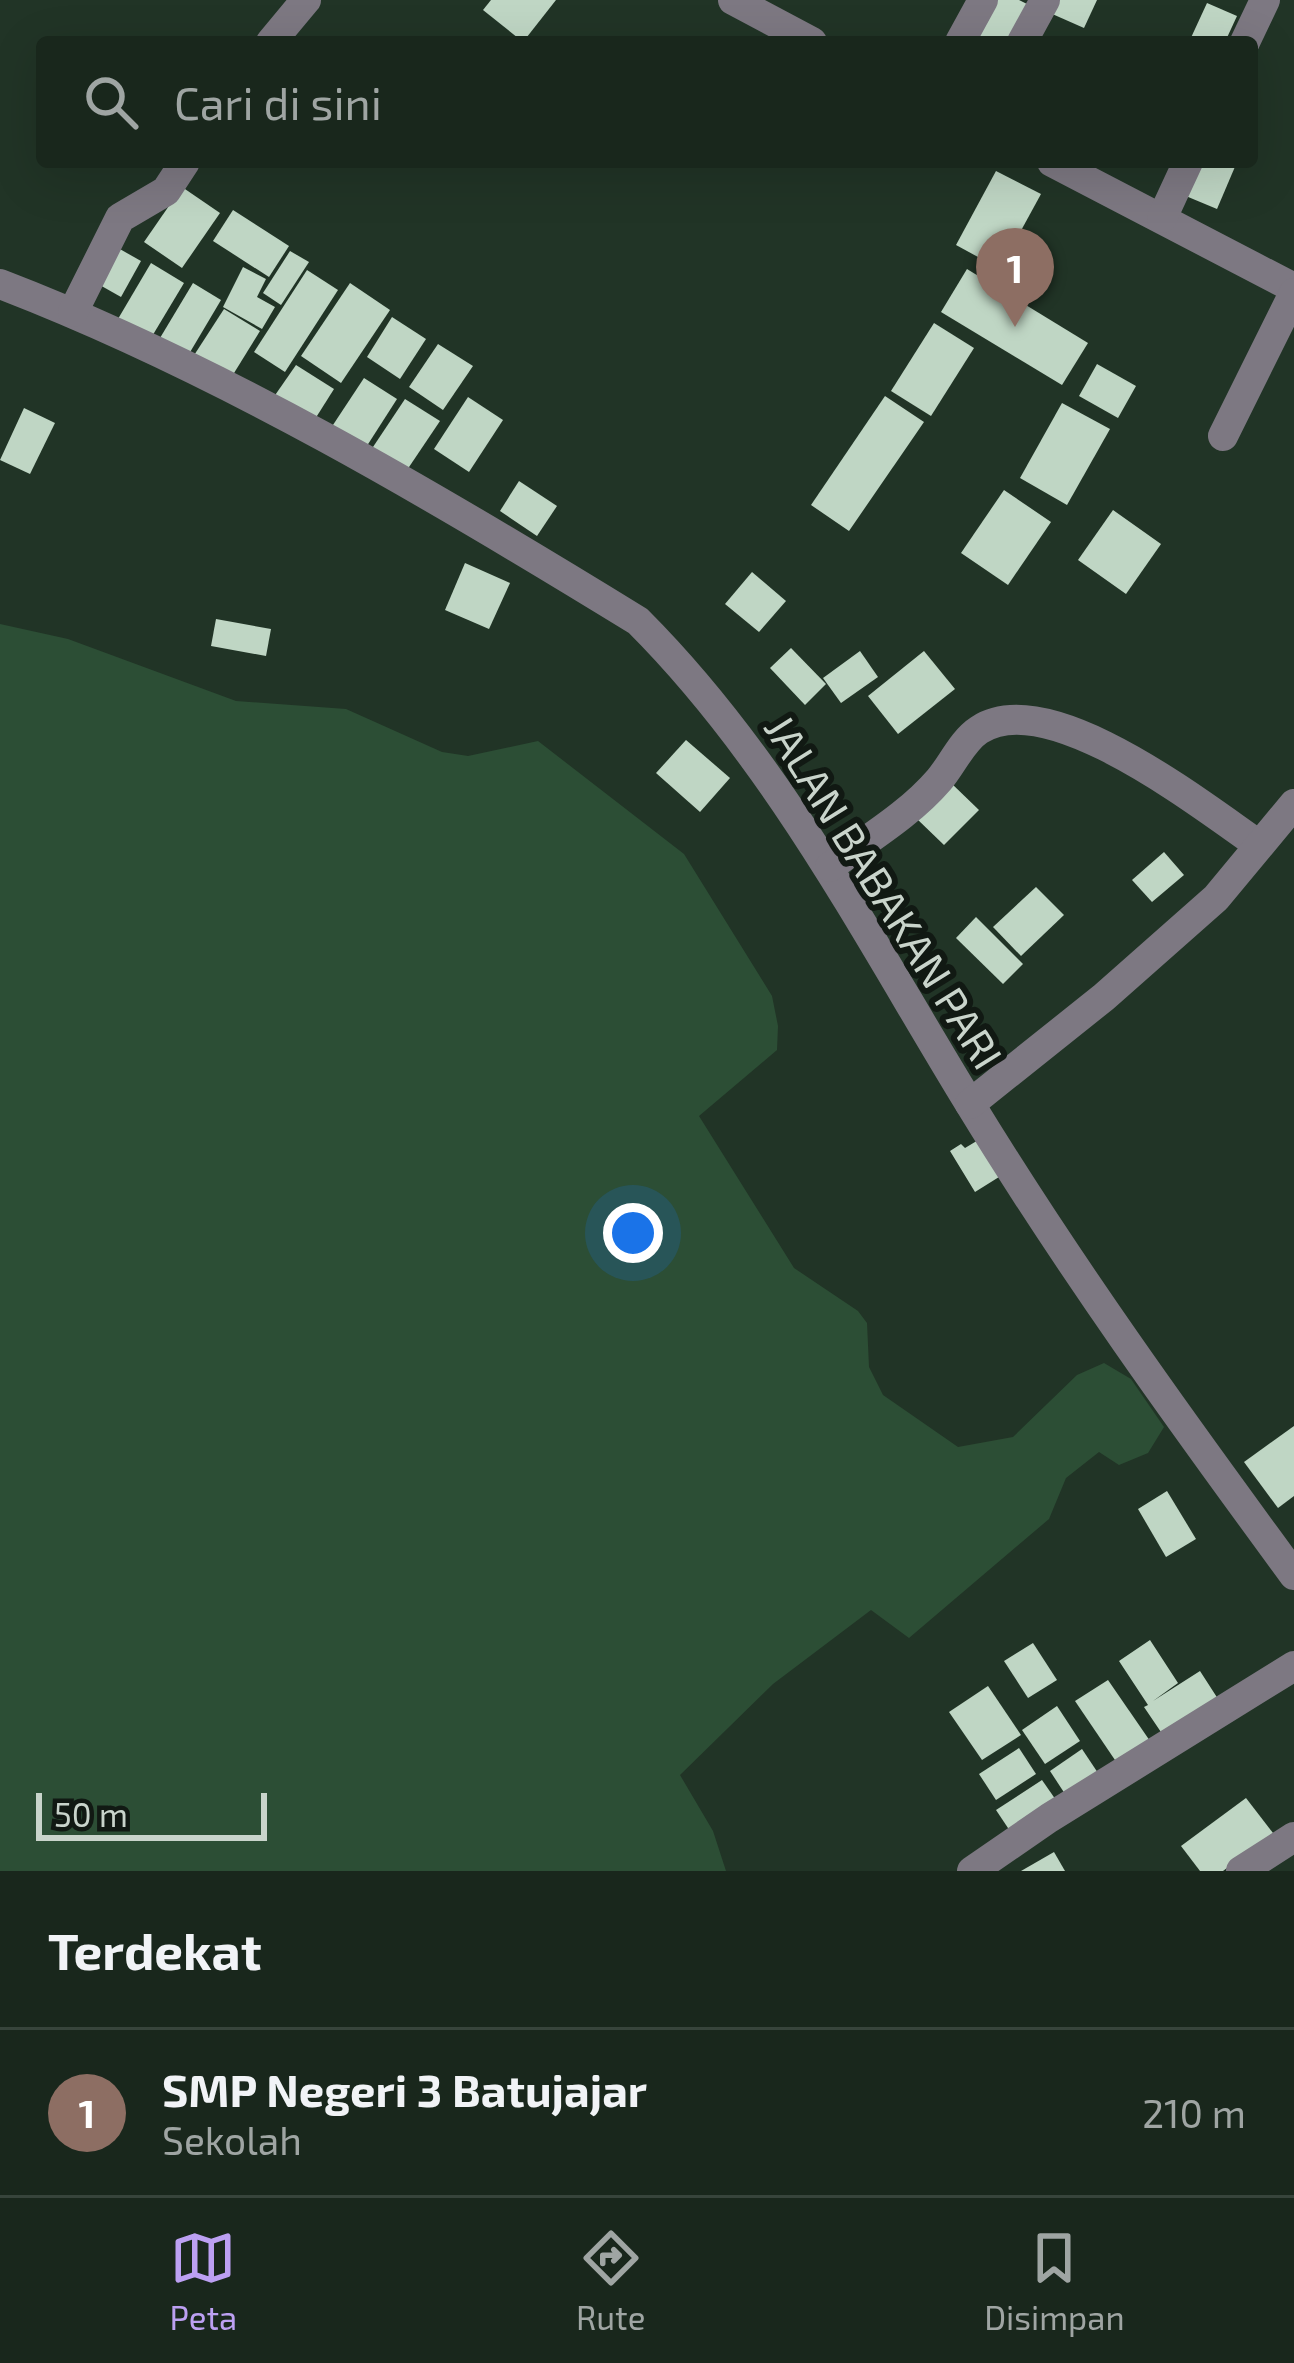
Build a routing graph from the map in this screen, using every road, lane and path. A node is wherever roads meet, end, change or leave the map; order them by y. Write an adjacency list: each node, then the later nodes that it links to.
1 (306, 0): 6 (street)
2 (733, 0): 7 (street)
3 (983, 0): 8 (street)
4 (1045, 0): 9 (street)
5 (1264, 0): 10 (street)
6 (276, 36)
7 (801, 36)
8 (962, 36)
9 (1025, 36)
10 (1248, 36)
11 (181, 168): 17 (street)
12 (1064, 168): 14 (street)
13 (1185, 168): 14 (street)
14 (1162, 218): 16 (street)
15 (0, 284): 17 (street, JALAN BABAKAN PARI)
16 (1294, 290): 18 (street)
17 (74, 312): 21 (street, JALAN BABAKAN PARI)
18 (1223, 436)
19 (1294, 804): 20 (street)
20 (1259, 845): 21 (street); 22 (street)
21 (830, 867): 22 (street, JALAN BABAKAN PARI)
22 (970, 1104): 23 (street, JALAN BABAKAN PARI)
23 (1294, 1575)
24 (1294, 1666): 26 (street)
25 (1294, 1837): 27 (street)
26 (972, 1871)
27 (1240, 1871)

